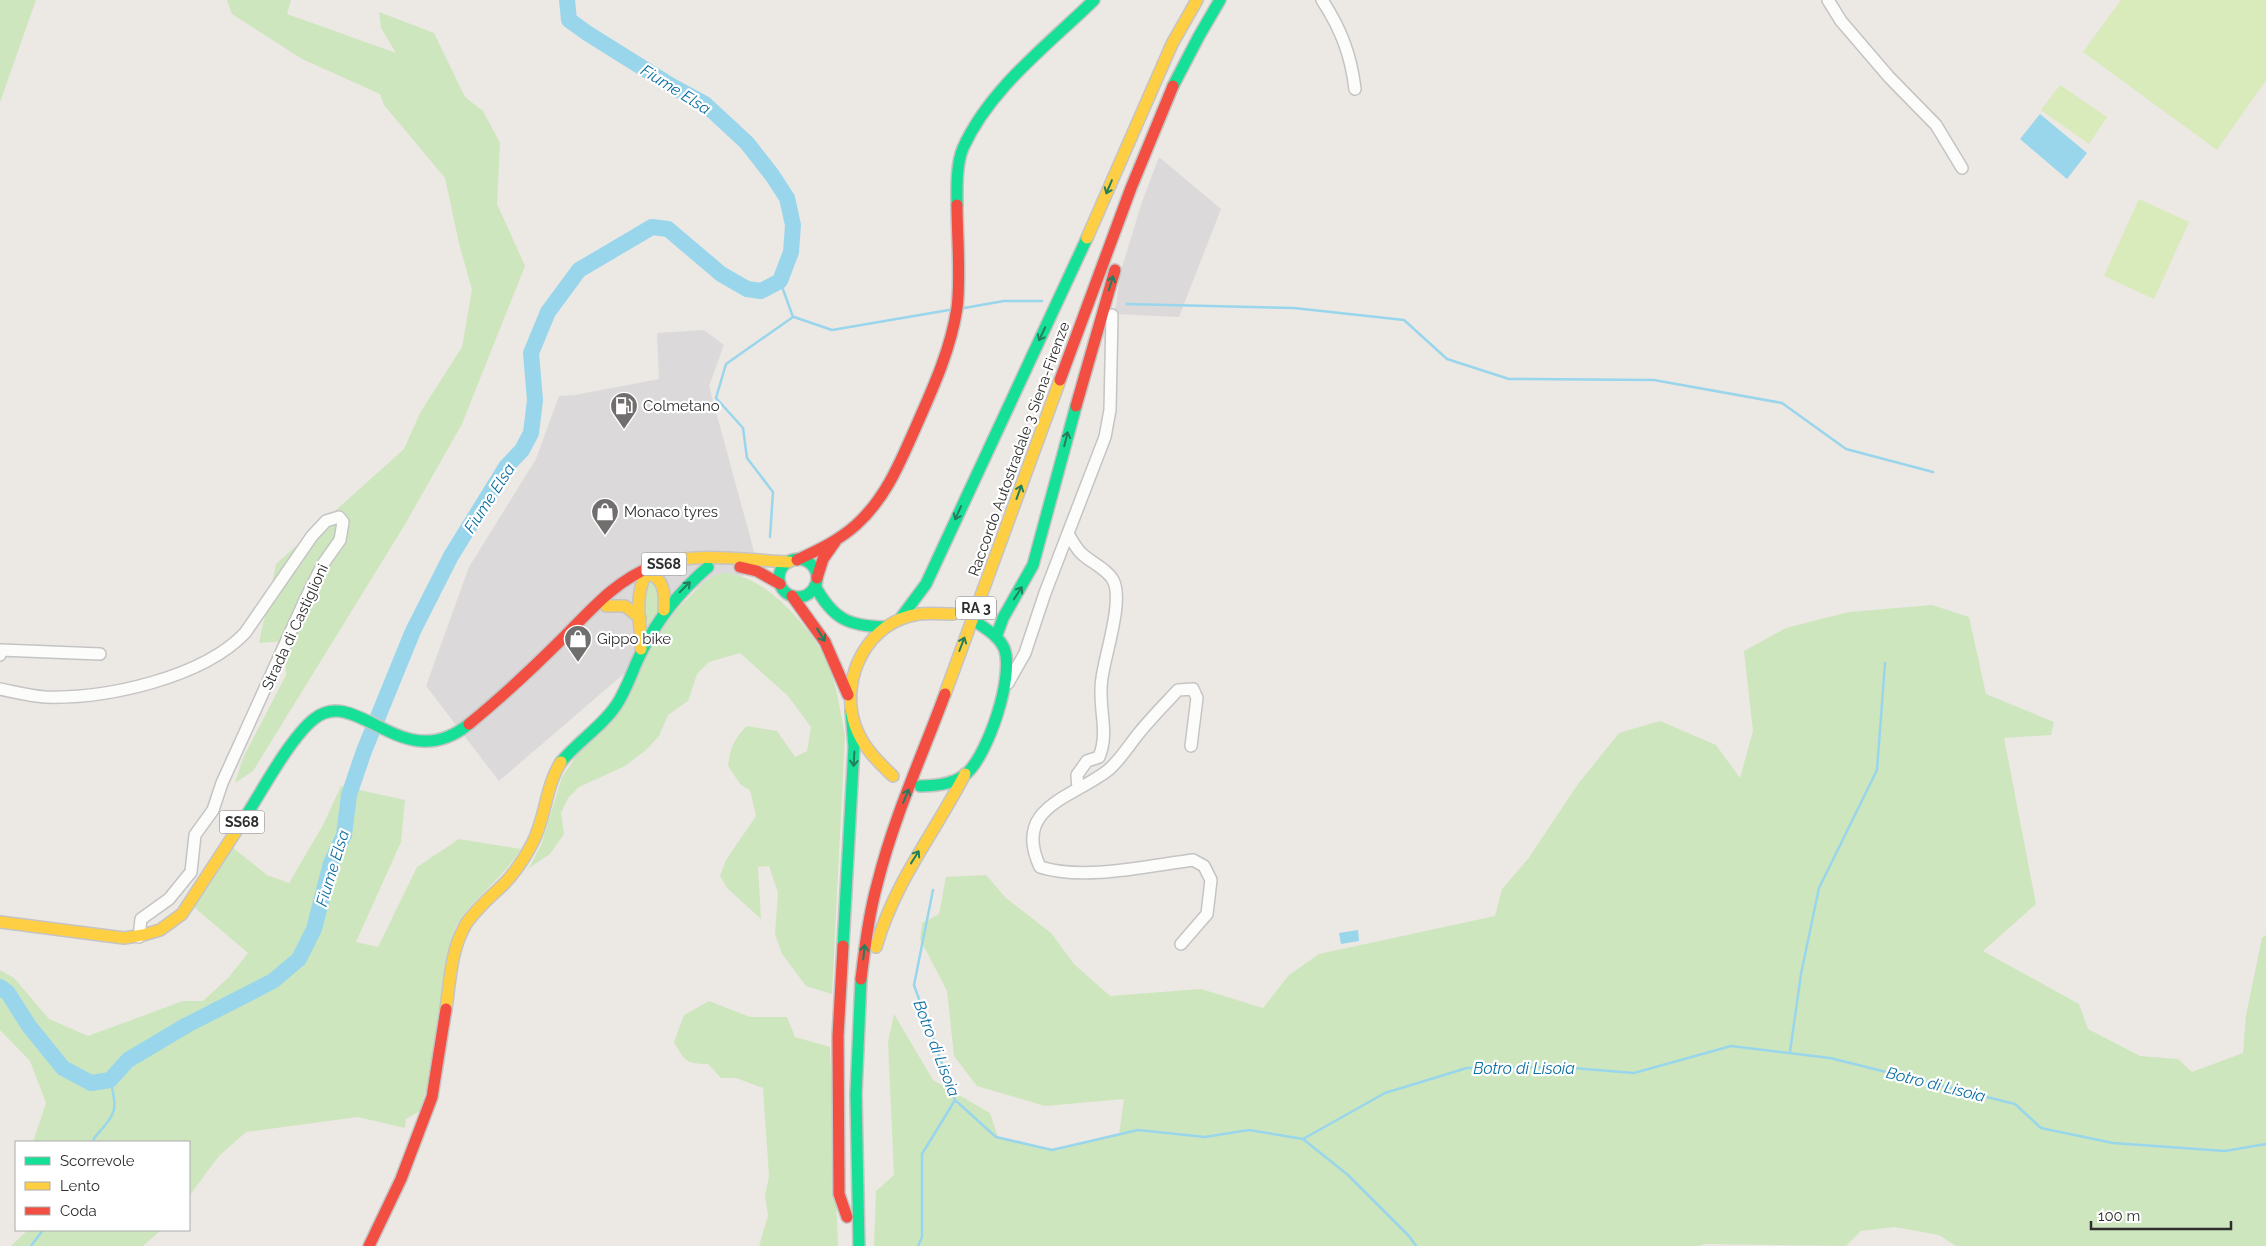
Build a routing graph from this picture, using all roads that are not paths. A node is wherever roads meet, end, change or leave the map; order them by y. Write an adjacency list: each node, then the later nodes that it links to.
1 (1094, 0): 16 (main road)
2 (1197, 0): 28 (main road, one-way to 28)
3 (1206, 0): 13 (main road, Raccordo Autostradale 3 Siena-Firenze)
4 (1220, 0): 56 (main road, Raccordo Autostradale 3 Siena-Firenze / RA 3, one-way to 4)
5 (1230, 0): 10 (main road)
6 (1322, 0): 8 (street)
7 (1828, 0): 9 (street)
8 (1356, 89)
9 (1962, 168)
10 (1124, 241)
11 (1118, 260): 33 (main road, one-way to 11)
12 (1112, 314): 15 (street)
13 (1039, 404)
14 (1029, 431): 31 (main road, Raccordo Autostradale 3 Siena-Firenze / RA 3)
15 (1068, 534): 34 (street); 47 (street)
16 (837, 540): 17 (main road); 20 (main road)
17 (793, 561): 18 (main road, SS68); 20 (main road); 21 (main road)
18 (708, 563): 19 (main road); 21 (main road, SS68); 22 (main road, SS68); 25 (main road, one-way to 18)
19 (648, 577): 22 (main road); 24 (main road, SS68); 25 (main road); 27 (main road)
20 (816, 582): 23 (main road); 30 (main road)
21 (780, 584): 23 (main road, SS68)
22 (606, 592): 32 (main road, SS68)
23 (792, 596): 41 (main road, one-way to 41)
24 (606, 606): 27 (main road); 32 (main road, SS68)
25 (664, 610): 36 (main road)
26 (953, 614): 28 (main road)
27 (640, 618): 36 (main road)
28 (900, 619): 30 (main road)
29 (979, 624): 33 (main road)
30 (885, 627): 41 (main road)
31 (956, 629)
32 (564, 636): 51 (main road, SS68)
33 (996, 637): 35 (main road)
34 (1028, 643): 35 (street); 40 (street)
35 (1004, 648): 40 (main road)
36 (641, 651): 54 (main road)
37 (100, 654): 38 (street)
38 (0, 655)
39 (0, 689): 51 (street, Strada di Castiglioni)
40 (1004, 689): 44 (main road)
41 (850, 705): 45 (main road); 53 (main road, one-way to 53)
42 (919, 729): 48 (main road)
43 (1191, 746): 47 (street)
44 (965, 774): 46 (main road); 57 (main road, one-way to 44)
45 (893, 776)
46 (920, 786)
47 (1078, 788): 52 (street)
48 (858, 916)
49 (0, 922): 51 (main road, SS68)
50 (856, 929): 53 (main road)
51 (139, 936)
52 (1180, 944)
53 (847, 1217): 55 (main road)
54 (369, 1246)
55 (847, 1246)
56 (859, 1246)
57 (866, 1246)

